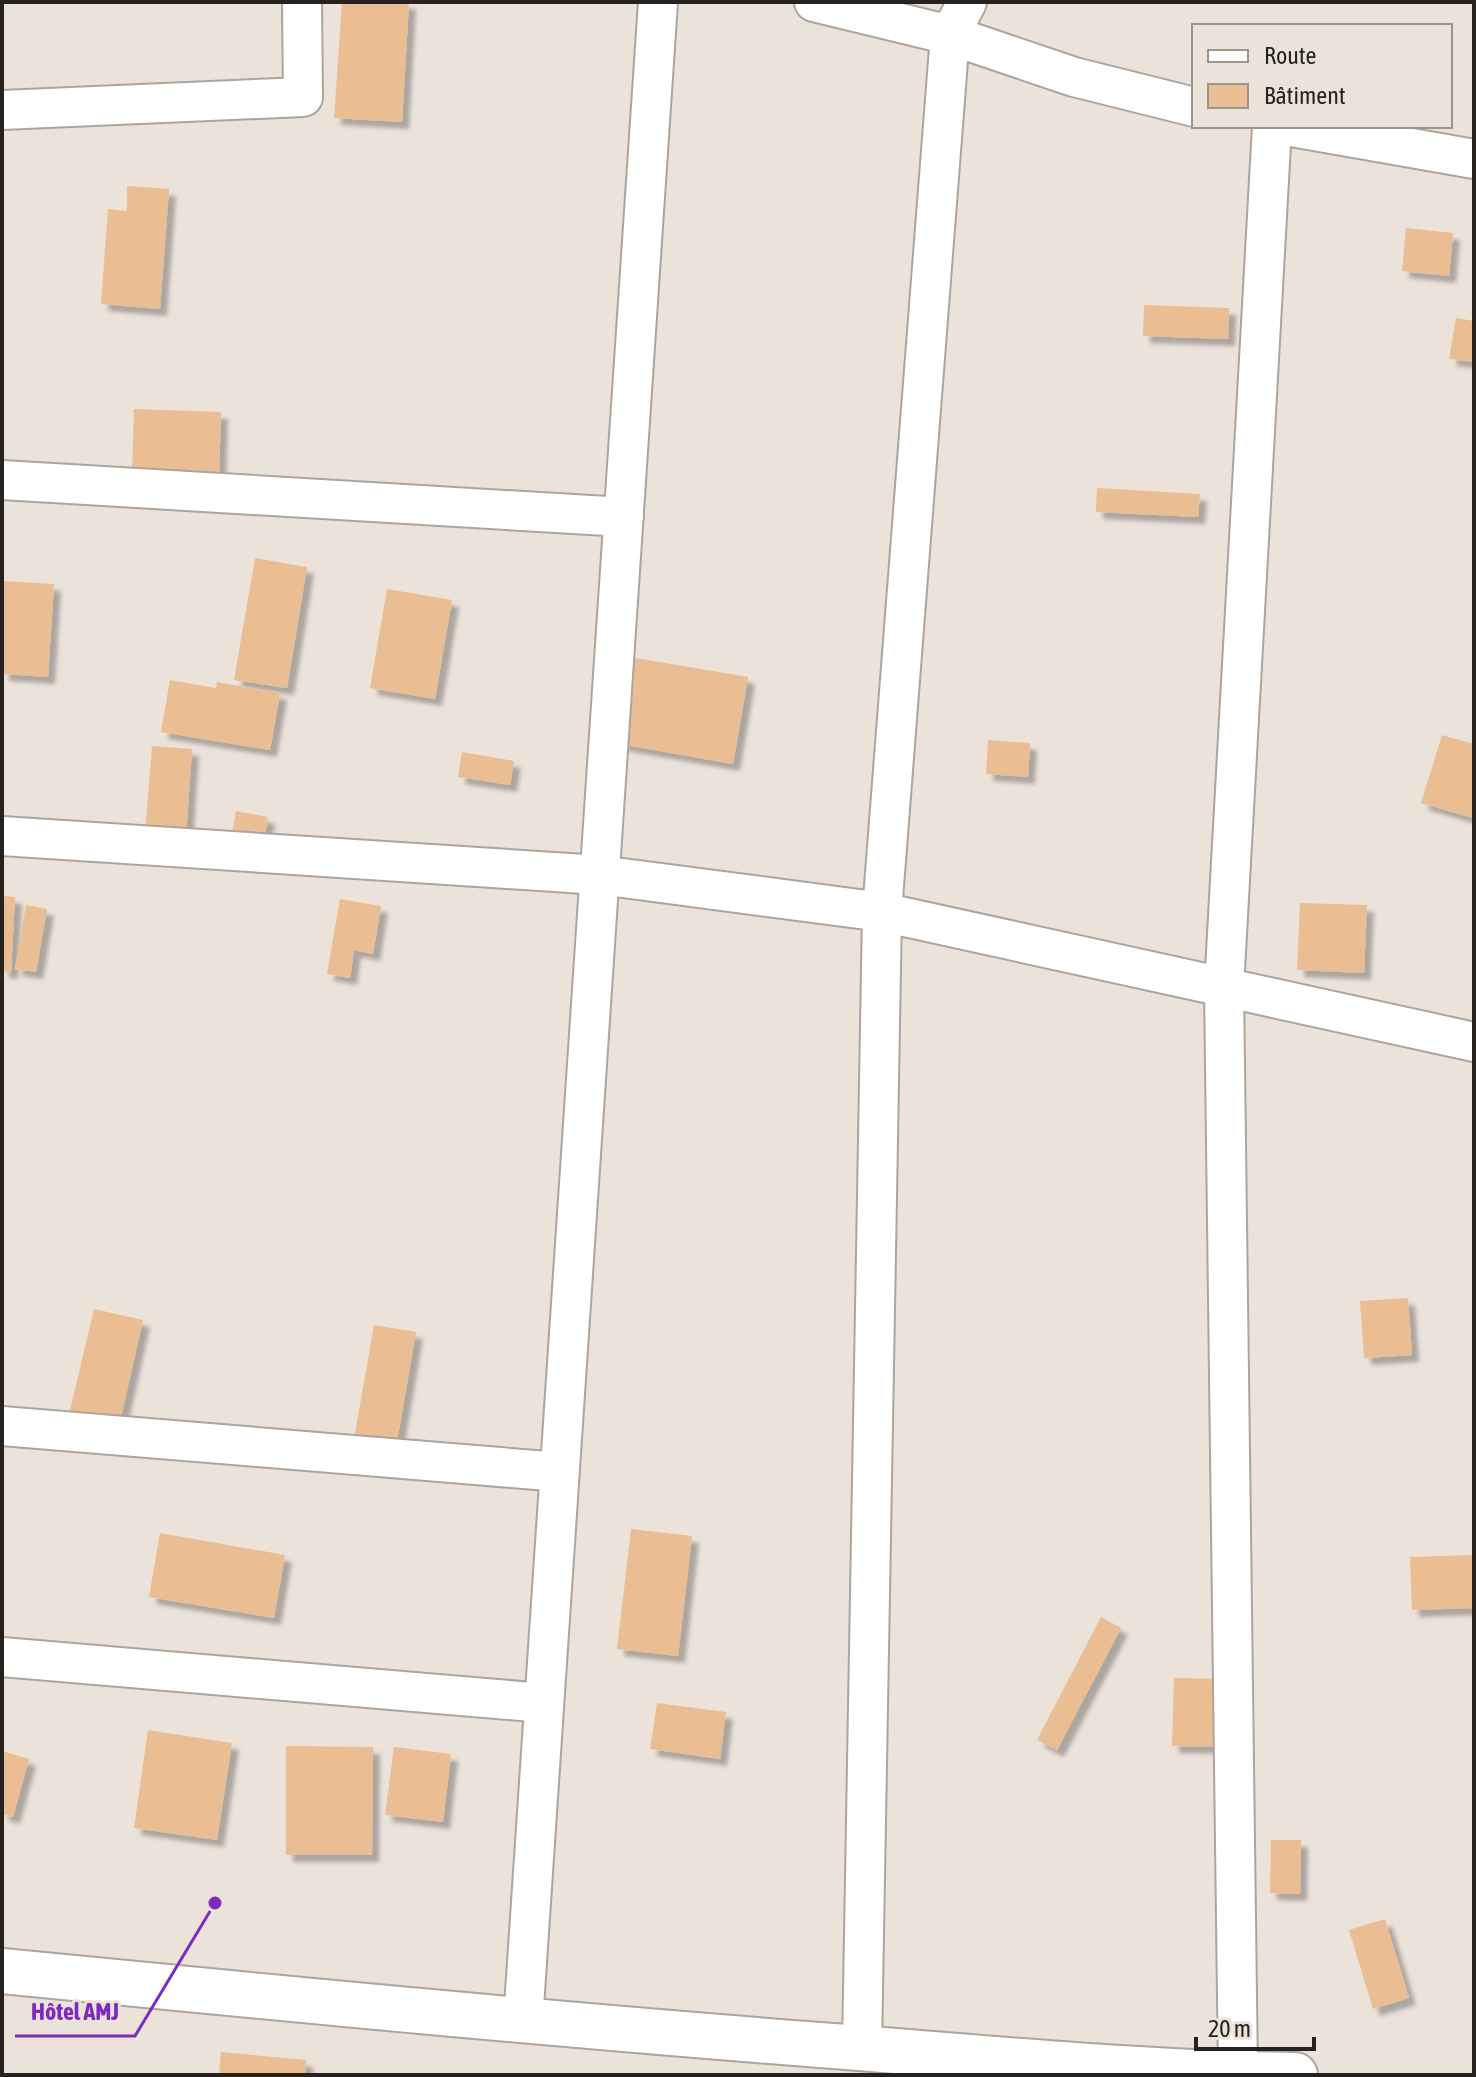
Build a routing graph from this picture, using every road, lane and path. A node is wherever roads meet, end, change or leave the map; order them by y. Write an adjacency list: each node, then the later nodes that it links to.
1 (302, 2): 7 (street)
2 (658, 2): 12 (street)
3 (814, 2): 5 (street)
4 (967, 2): 5 (street)
5 (950, 35): 6 (street); 15 (street)
6 (1192, 106)
7 (2, 110)
8 (1272, 128): 16 (street)
9 (1297, 128): 10 (street)
10 (1474, 159)
11 (7, 471): 12 (street)
12 (624, 517): 14 (street)
13 (2, 836): 14 (street)
14 (600, 875): 15 (street); 19 (street)
15 (882, 912): 16 (street); 24 (street)
16 (1224, 988): 17 (street); 25 (street)
17 (1474, 1042)
18 (2, 1426): 19 (street)
19 (560, 1472): 21 (street)
20 (2, 1657): 21 (street)
21 (544, 1703): 23 (street)
22 (2, 1971): 23 (main road)
23 (523, 2022): 24 (main road)
24 (888, 2059): 25 (main road)
25 (1238, 2074): 26 (main road)
26 (1295, 2075)

